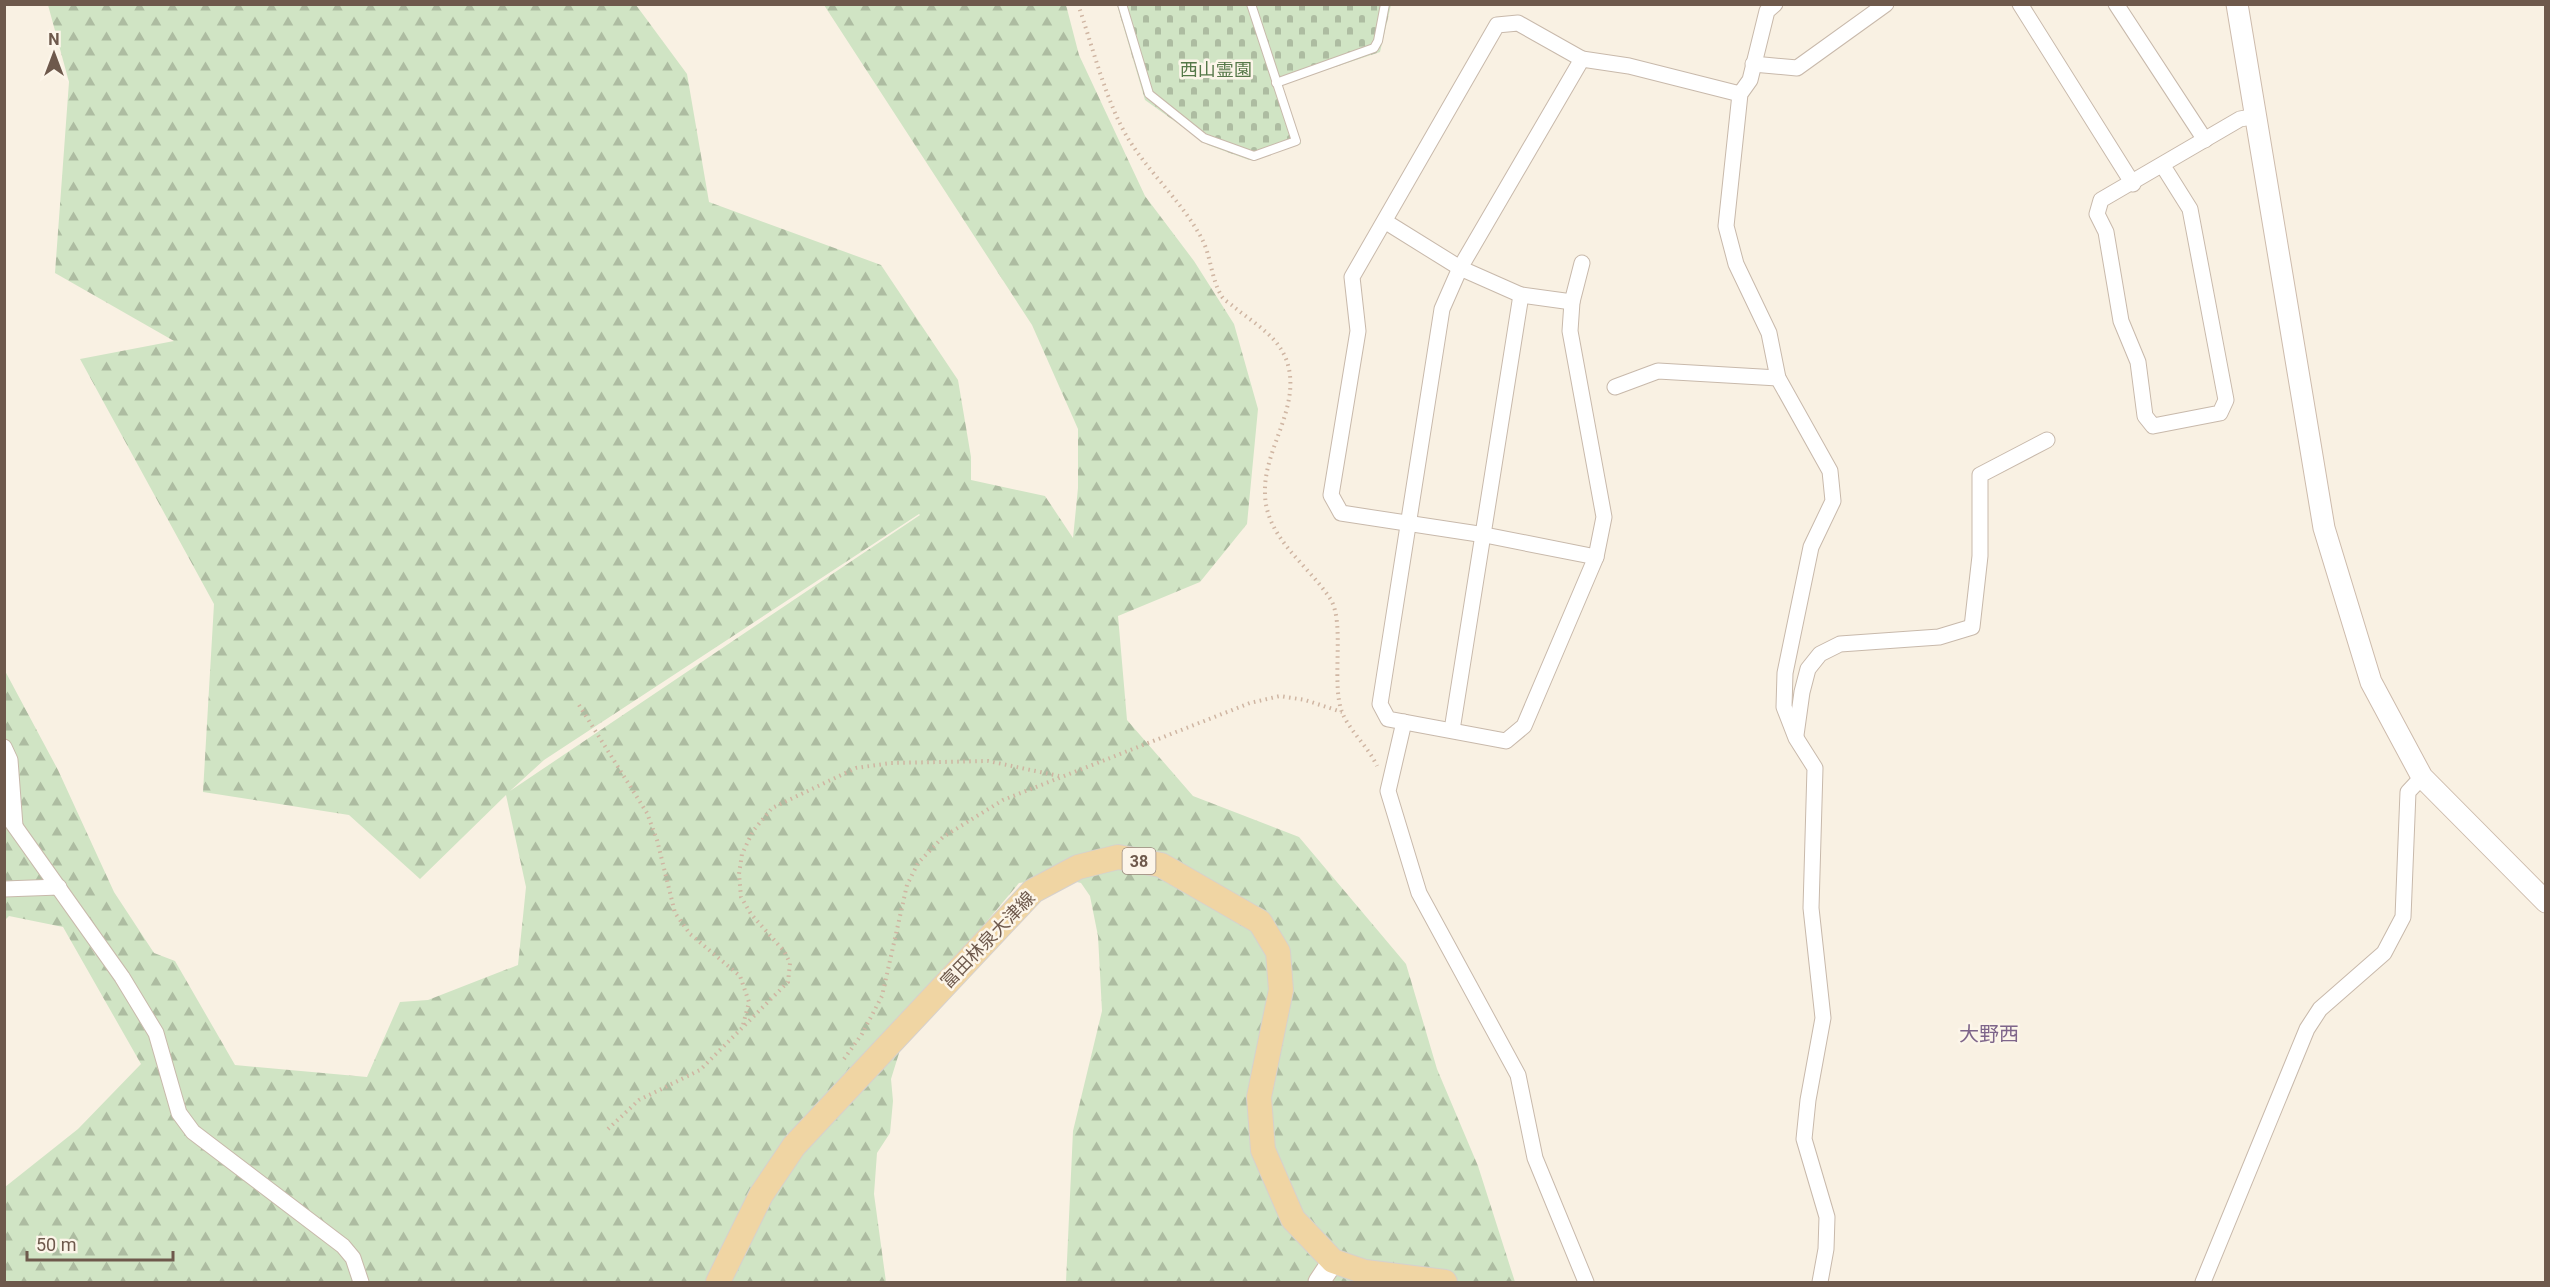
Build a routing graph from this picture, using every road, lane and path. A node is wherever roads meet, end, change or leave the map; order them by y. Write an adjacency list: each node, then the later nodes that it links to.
1 (1078, 4): 30 (path)
2 (1122, 4): 12 (lane)
3 (1251, 4): 12 (lane)
4 (1385, 4): 12 (lane)
5 (1886, 4): 11 (street)
6 (2020, 4): 17 (street)
7 (2116, 4): 15 (street)
8 (2237, 4): 14 (street)
9 (1770, 7): 11 (street)
10 (1582, 59): 13 (street); 18 (street); 20 (street)
11 (1753, 64): 13 (street)
12 (1276, 83)
13 (1740, 94): 23 (street)
14 (2257, 116): 15 (street); 36 (street)
15 (2205, 140): 16 (street)
16 (2163, 166): 17 (street); 17 (street)
17 (2133, 183)
18 (1386, 222): 20 (street); 26 (street)
19 (1582, 263): 22 (street)
20 (1460, 268): 21 (street); 26 (street)
21 (1521, 295): 22 (street); 27 (street)
22 (1572, 302): 28 (street)
23 (1779, 378): 24 (street); 33 (street)
24 (1615, 387)
25 (2047, 440): 33 (street)
26 (1407, 522): 27 (street); 31 (street)
27 (1485, 535): 28 (street); 32 (street)
28 (1596, 557): 32 (street)
29 (579, 705): 43 (path)
30 (1342, 712): 35 (path); 37 (path)
31 (1404, 722): 32 (street); 37 (street)
32 (1452, 730)
33 (1796, 738): 52 (street)
34 (4, 747): 39 (street)
35 (1060, 777): 43 (path); 44 (path)
36 (2422, 777): 42 (street); 53 (street)
37 (1388, 791): 51 (street)
38 (4, 811): 39 (street)
39 (15, 826): 40 (street)
40 (59, 887): 41 (street); 47 (street)
41 (4, 889)
42 (2546, 902)
43 (742, 1029): 45 (path)
44 (842, 1061)
45 (608, 1129)
46 (1333, 1260): 48 (main road, 富田林泉大津線 / 38); 49 (street); 50 (main road, 富田林泉大津線 / 38)
47 (360, 1282)
48 (718, 1282)
49 (1319, 1282)
50 (1445, 1282)
51 (1586, 1282)
52 (1820, 1282)
53 (2203, 1282)

